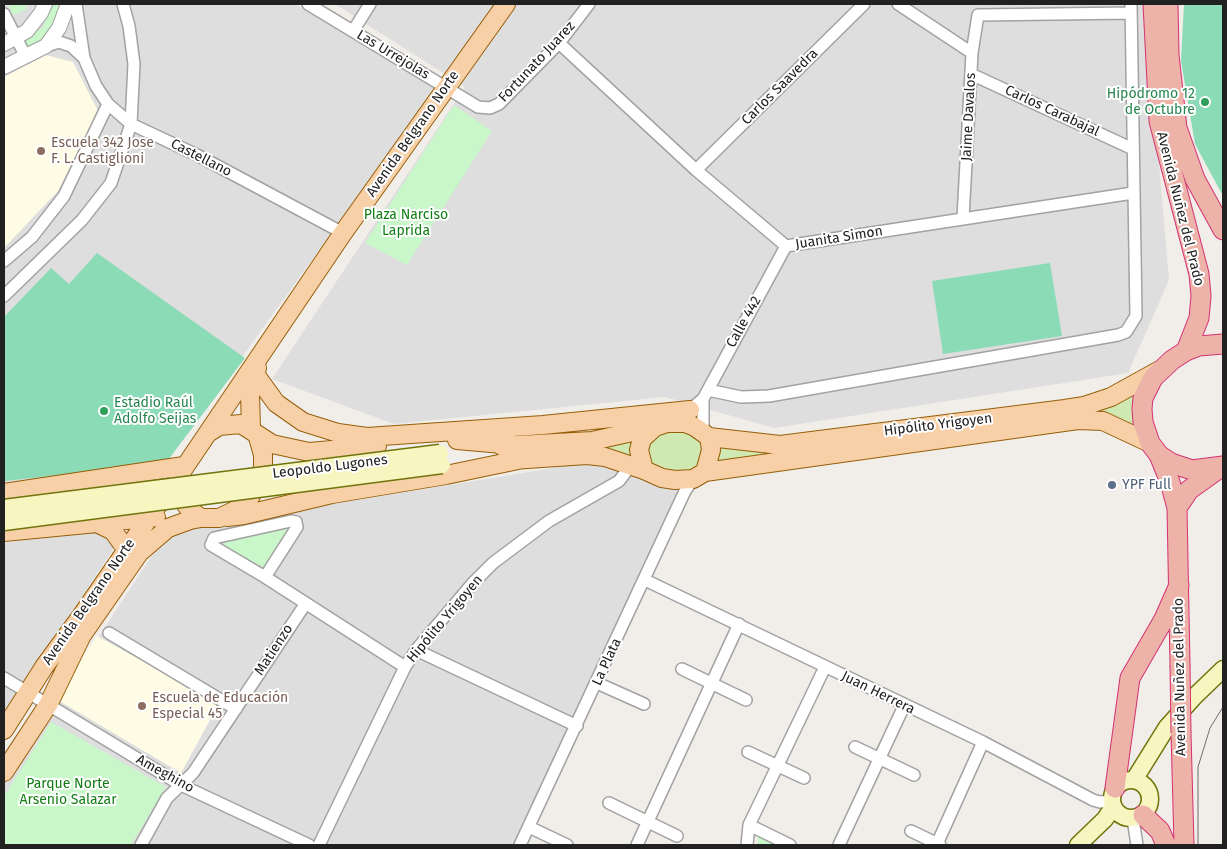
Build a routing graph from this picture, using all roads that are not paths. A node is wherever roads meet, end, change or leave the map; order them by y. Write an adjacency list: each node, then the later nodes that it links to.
1 (45, 4): 16 (street)
2 (68, 4): 18 (street)
3 (76, 4): 21 (street, Castellano)
4 (123, 4): 27 (street)
5 (308, 4): 15 (street, Las Urrejolas)
6 (370, 4): 15 (street)
7 (506, 4): 24 (main road, Avenida Belgrano Norte)
8 (589, 4): 17 (street, Fortunato Juarez)
9 (864, 4): 29 (street, Carlos Saavedra)
10 (898, 4): 19 (street)
11 (1153, 4): 39 (highway, Avenida Nuñez del Prado)
12 (1168, 4): 32 (highway, Avenida Nuñez del Prado)
13 (1131, 9): 19 (street, Jaime Davalos); 28 (street)
14 (4, 14): 16 (street)
15 (353, 31): 24 (street, Las Urrejolas)
16 (10, 41): 20 (street)
17 (559, 43): 26 (street, Fortunato Juarez); 29 (street, Juanita Simon)
18 (46, 46): 20 (street); 21 (street)
19 (972, 53): 23 (street, Jaime Davalos)
20 (26, 57): 22 (street)
21 (84, 58): 25 (street, Castellano)
22 (4, 67)
23 (972, 74): 28 (street, Carlos Carabajal); 31 (street, Jaime Davalos)
24 (446, 88): 26 (street, Las Urrejolas); 33 (main road, Avenida Belgrano Norte)
25 (108, 104): 27 (street, Castellano); 35 (street)
26 (478, 107)
27 (131, 124): 33 (street, Castellano); 36 (street)
28 (1132, 149): 30 (street)
29 (696, 170): 34 (street, Juanita Simon)
30 (1133, 193): 31 (street, Juanita Simon); 42 (street)
31 (963, 218): 34 (street, Juanita Simon)
32 (1223, 230)
33 (343, 232): 37 (main road, Avenida Belgrano Norte)
34 (786, 246): 42 (street, Calle 442)
35 (4, 261)
36 (4, 296)
37 (270, 339): 41 (main road, Avenida Belgrano Norte); 44 (main road, Avenida Belgrano Norte)
38 (1223, 344): 39 (highway)
39 (1186, 351): 40 (highway)
40 (1160, 370): 46 (main road, Hipólito Yrigoyen); 49 (highway, Avenida Nuñez del Prado)
41 (255, 374): 45 (main road, Avenida Belgrano Norte); 47 (main road)
42 (700, 400): 43 (street); 46 (street, Calle 442); 47 (main road)
43 (661, 425): 46 (main road); 50 (main road, Leopoldo Lugones); 52 (main road)
44 (208, 433): 45 (main road); 54 (main road)
45 (254, 433): 48 (main road); 60 (main road)
46 (706, 434): 55 (main road)
47 (380, 437): 48 (main road)
48 (342, 449): 50 (main road)
49 (1155, 449): 53 (highway); 55 (main road, Hipólito Yrigoyen); 58 (highway, Avenida Nuñez del Prado)
50 (519, 452): 51 (main road, Leopoldo Lugones); 52 (main road, Leopoldo Lugones); 60 (main road)
51 (441, 459): 57 (main road, Leopoldo Lugones, bridge); 62 (main road, Leopoldo Lugones, bridge)
52 (638, 462): 55 (main road); 72 (street, Hipólito Yrigoyen)
53 (1223, 467): 58 (highway)
54 (181, 471): 56 (main road); 59 (main road, Avenida Belgrano Norte); 61 (main road)
55 (699, 475): 67 (street, La Plata)
56 (4, 493)
57 (4, 508)
58 (1177, 508): 68 (highway, Avenida Nuñez del Prado)
59 (148, 517): 61 (main road); 63 (main road); 65 (main road, Avenida Belgrano Norte)
60 (219, 518): 61 (main road)
61 (195, 519): 84 (main road, Avenida Belgrano Norte)
62 (4, 522)
63 (96, 522): 64 (main road); 65 (main road)
64 (4, 532)
65 (126, 549): 81 (main road, Avenida Belgrano Norte)
66 (265, 577): 66 (street); 69 (street)
67 (645, 580): 70 (street, Juan Herrera); 79 (street, La Plata)
68 (1179, 585): 100 (highway); 119 (highway, Avenida Nuñez del Prado, bridge)
69 (306, 603): 73 (street); 86 (street, Matienzo)
70 (739, 624): 74 (street, Juan Herrera); 80 (street)
71 (109, 633): 86 (street)
72 (416, 650): 73 (street, Hipólito Yrigoyen); 87 (street)
73 (405, 667): 109 (street, Hipólito Yrigoyen)
74 (825, 667): 85 (street, Juan Herrera); 93 (street)
75 (682, 669): 80 (street)
76 (1223, 669): 97 (main road)
77 (4, 678): 81 (street, Ameghino)
78 (1223, 682): 97 (main road)
79 (597, 683): 83 (street); 87 (street, La Plata)
80 (711, 683): 82 (street); 101 (street)
81 (27, 692): 84 (street, Ameghino); 88 (main road, Avenida Belgrano Norte)
82 (746, 700)
83 (644, 704)
84 (48, 706): 94 (main road, Avenida Belgrano Norte); 98 (street, Ameghino)
85 (904, 706): 89 (street, Juan Herrera); 92 (street)
86 (236, 708): 98 (street, Matienzo)
87 (577, 726): 103 (street, La Plata)
88 (4, 730)
89 (983, 742): 100 (street, Juan Herrera); 106 (street)
90 (855, 747): 92 (street)
91 (748, 752): 93 (street)
92 (879, 759): 95 (street); 115 (street)
93 (777, 766): 96 (street); 102 (street)
94 (4, 772)
95 (914, 775)
96 (804, 778)
97 (1140, 783): 100 (main road); 100 (main road)
98 (181, 785): 107 (street, Matienzo); 108 (street, Ameghino)
99 (609, 803): 101 (street)
100 (1123, 808): 116 (main road); 117 (street); 118 (highway)
101 (648, 821): 105 (street); 112 (street)
102 (749, 825): 113 (street); 114 (street)
103 (529, 827): 110 (street, La Plata); 111 (street)
104 (911, 831): 106 (street)
105 (677, 836)
106 (939, 844)
107 (141, 845)
108 (309, 845)
109 (319, 845)
110 (520, 845)
111 (567, 845)
112 (637, 845)
113 (747, 845)
114 (790, 845)
115 (839, 845)
116 (1079, 845)
117 (1137, 845)
118 (1166, 845)
119 (1184, 845)

